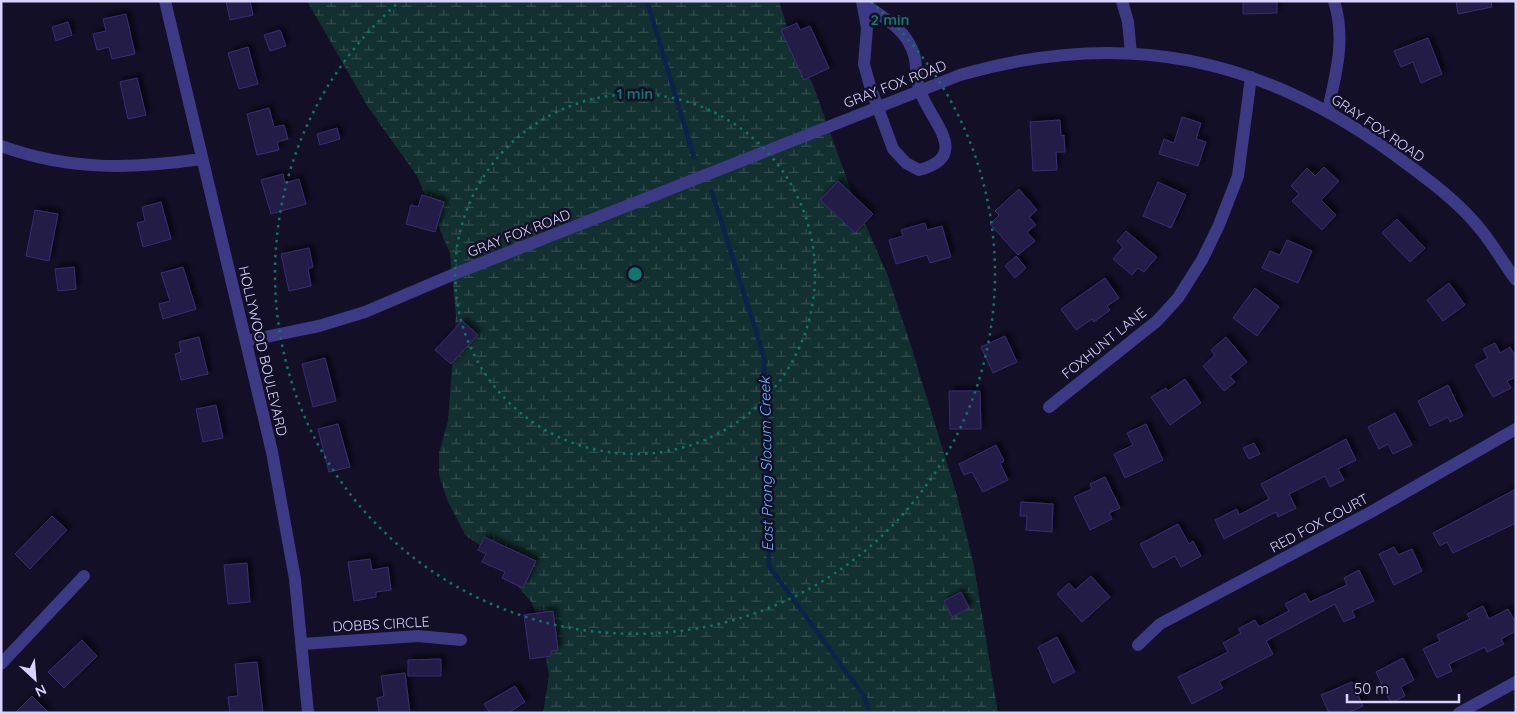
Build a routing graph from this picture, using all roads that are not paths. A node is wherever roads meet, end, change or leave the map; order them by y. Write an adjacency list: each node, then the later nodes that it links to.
1 (165, 1): 11 (street, HOLLYWOOD BOULEVARD)
2 (1122, 1): 5 (street)
3 (1334, 1): 9 (street)
4 (862, 2): 7 (street); 8 (street)
5 (1131, 53): 6 (street, GRAY FOX ROAD); 7 (street, GRAY FOX ROAD)
6 (1251, 77): 9 (street, GRAY FOX ROAD); 14 (street, FOXHUNT LANE)
7 (920, 90): 8 (street, GRAY FOX ROAD); 8 (street)
8 (878, 106): 13 (street, GRAY FOX ROAD)
9 (1328, 110): 12 (street, GRAY FOX ROAD)
10 (1, 146): 11 (street)
11 (202, 159): 13 (street, HOLLYWOOD BOULEVARD)
12 (1516, 280)
13 (246, 341): 18 (street, HOLLYWOOD BOULEVARD)
14 (1049, 407)
15 (1516, 429): 19 (street, RED FOX COURT)
16 (84, 576): 20 (street)
17 (461, 640): 18 (street, DOBBS CIRCLE)
18 (302, 644): 22 (street, HOLLYWOOD BOULEVARD)
19 (1138, 645)
20 (1, 664)
21 (1516, 682): 23 (street)
22 (308, 713)
23 (1459, 713)

